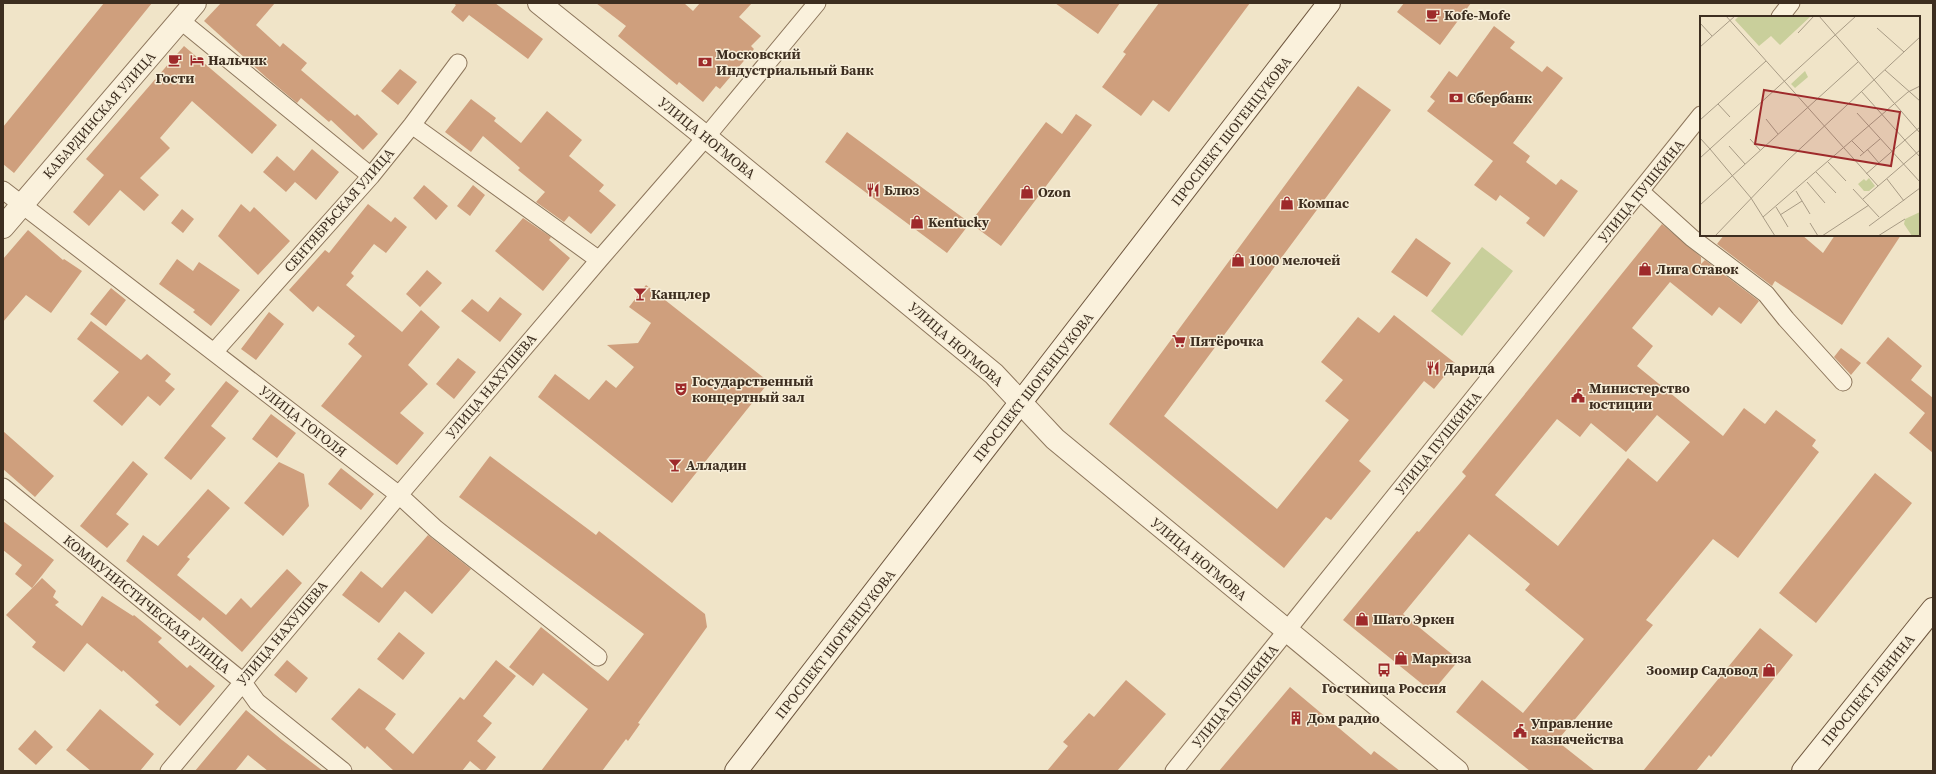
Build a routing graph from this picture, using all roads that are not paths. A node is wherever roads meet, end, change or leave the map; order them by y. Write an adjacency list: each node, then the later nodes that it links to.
1 (195, 3): 7 (street, КАБАРДИНСКАЯ УЛИЦА)
2 (539, 3): 11 (street, УЛИЦА НОГМОВА)
3 (817, 3): 11 (street, УЛИЦА НАХУШЕВА)
4 (1329, 3): 20 (street, ПРОСПЕКТ ШОГЕНЦУКОВА)
5 (1791, 3): 6 (street)
6 (1781, 16)
7 (180, 20): 12 (street); 15 (street, КАБАРДИНСКАЯ УЛИЦА)
8 (458, 63): 10 (street, СЕНТЯБРЬСКАЯ УЛИЦА)
9 (1700, 116): 14 (street, УЛИЦА ПУШКИНА)
10 (412, 125): 12 (street, СЕНТЯБРЬСКАЯ УЛИЦА); 17 (street)
11 (706, 137): 17 (street, УЛИЦА НАХУШЕВА); 20 (street, УЛИЦА НОГМОВА)
12 (371, 176): 18 (street, СЕНТЯБРЬСКАЯ УЛИЦА)
13 (3, 190): 15 (street, УЛИЦА ГОГОЛЯ)
14 (1640, 191): 19 (street); 24 (street, УЛИЦА ПУШКИНА)
15 (22, 205): 16 (street, КАБАРДИНСКАЯ УЛИЦА); 18 (street, УЛИЦА ГОГОЛЯ)
16 (3, 226)
17 (599, 260): 22 (street, УЛИЦА НАХУШЕВА)
18 (214, 352): 22 (street, УЛИЦА ГОГОЛЯ)
19 (1843, 382)
20 (1021, 402): 24 (street, УЛИЦА НОГМОВА); 29 (street, ПРОСПЕКТ ШОГЕНЦУКОВА)
21 (3, 487): 26 (street, КОММУНИСТИЧЕСКАЯ УЛИЦА)
22 (398, 495): 25 (street, УЛИЦА ГОГОЛЯ); 26 (street, УЛИЦА НАХУШЕВА)
23 (1933, 609): 32 (street, ПРОСПЕКТ ЛЕНИНА)
24 (1286, 632): 30 (street, УЛИЦА ПУШКИНА); 31 (street, УЛИЦА НОГМОВА)
25 (598, 657)
26 (242, 681): 27 (street, УЛИЦА НАХУШЕВА); 28 (street, КОММУНИСТИЧЕСКАЯ УЛИЦА)
27 (168, 771)
28 (343, 771)
29 (736, 771)
30 (1174, 771)
31 (1457, 771)
32 (1802, 771)

